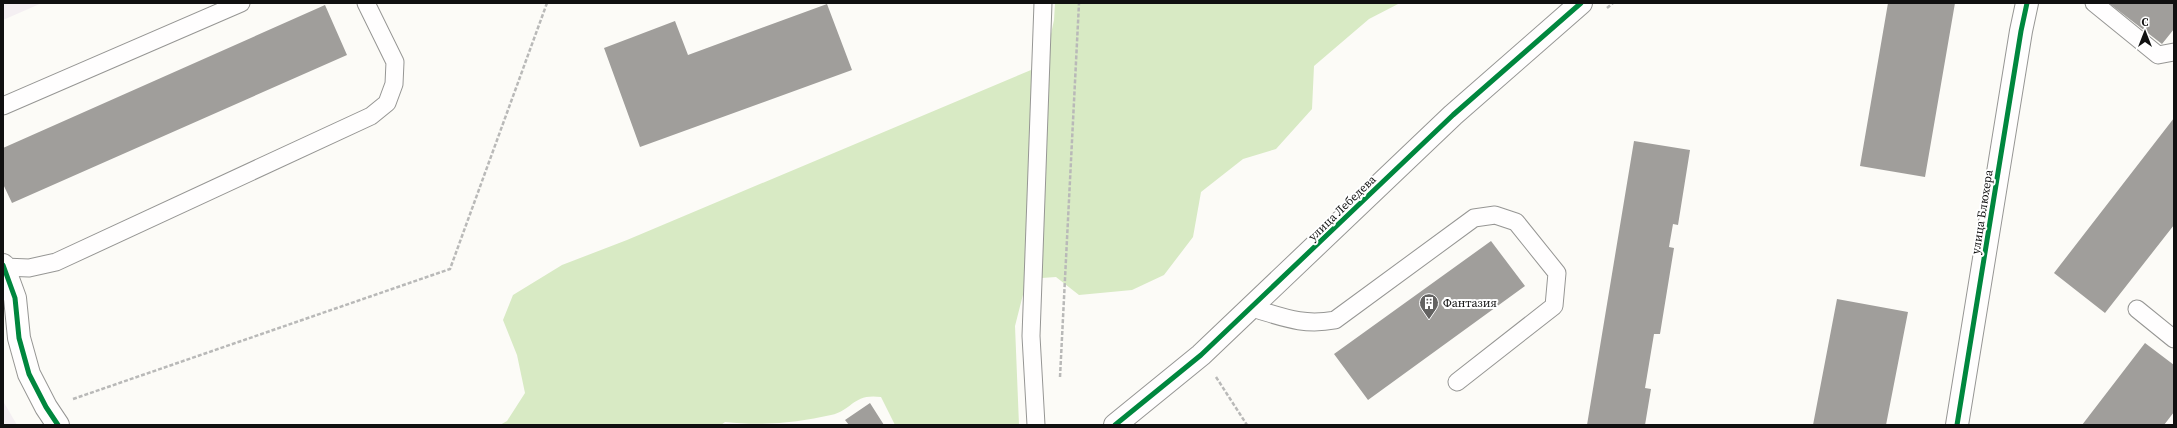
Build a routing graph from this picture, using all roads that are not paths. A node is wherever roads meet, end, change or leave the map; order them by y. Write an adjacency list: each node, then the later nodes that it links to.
1 (241, 3): 8 (lane)
2 (366, 3): 9 (lane)
3 (1043, 3): 15 (lane)
4 (1581, 3): 10 (street, улица Лебедева)
5 (2027, 3): 17 (street, улица Блюхера)
6 (2094, 3): 7 (lane)
7 (2174, 52)
8 (3, 106)
9 (3, 266): 14 (street)
10 (1252, 308): 13 (lane); 16 (street, улица Лебедева)
11 (2137, 309): 12 (lane)
12 (2174, 339)
13 (1457, 382)
14 (58, 425)
15 (1036, 425)
16 (1115, 425)
17 (1957, 425)

